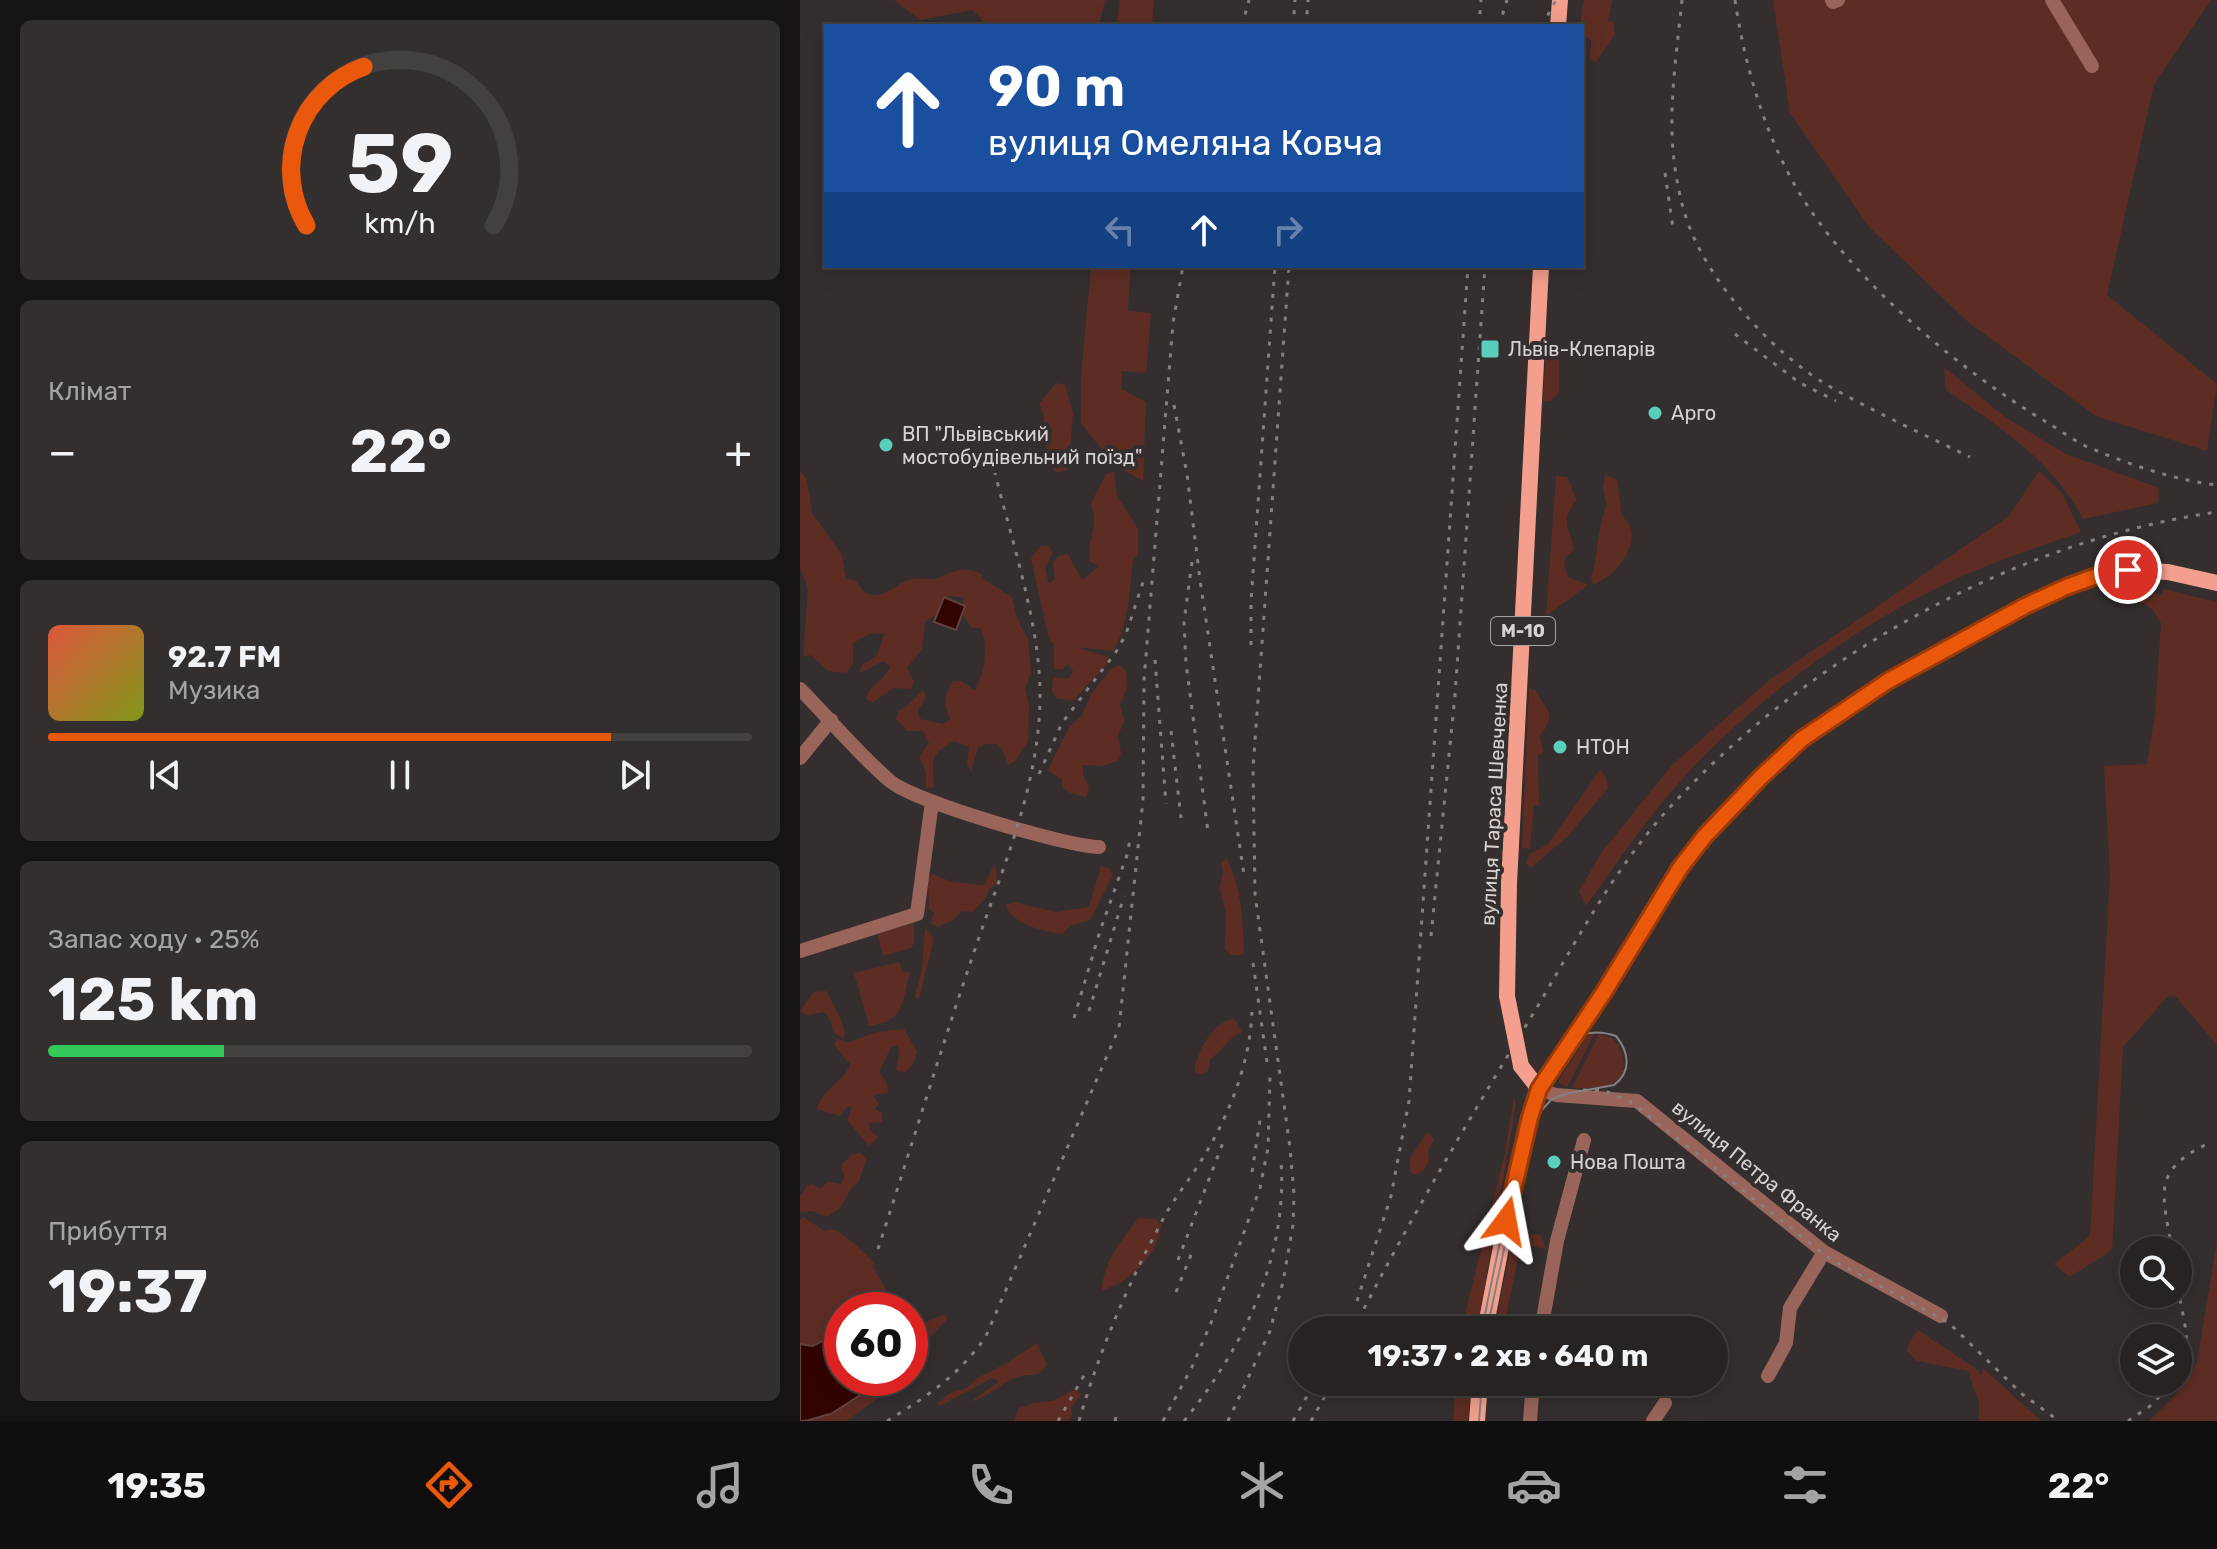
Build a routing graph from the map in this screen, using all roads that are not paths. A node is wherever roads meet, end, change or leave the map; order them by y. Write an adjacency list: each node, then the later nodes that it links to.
1 (1560, 0): 3 (main road)
2 (2052, 0): 4 (street)
3 (1558, 24)
4 (2092, 66)
5 (1541, 268): 13 (main road, вулиця Тараса Шевченка / М-10, bridge)
6 (2217, 583): 13 (main road)
7 (800, 689): 8 (street)
8 (831, 720): 9 (street); 10 (street)
9 (800, 758)
10 (932, 802): 11 (street); 12 (street)
11 (1099, 847)
12 (800, 951)
13 (1539, 1089): 15 (street, вулиця Петра Франка); 16 (main road)
14 (1584, 1140): 17 (street)
15 (1824, 1252): 18 (street, вулиця Петра Франка); 19 (street)
16 (1488, 1316)
17 (1544, 1316)
18 (1941, 1316)
19 (1768, 1376)
20 (1479, 1396): 23 (main road)
21 (1532, 1396): 24 (street)
22 (1665, 1403): 25 (street)
23 (1477, 1421)
24 (1530, 1421)
25 (1653, 1421)

